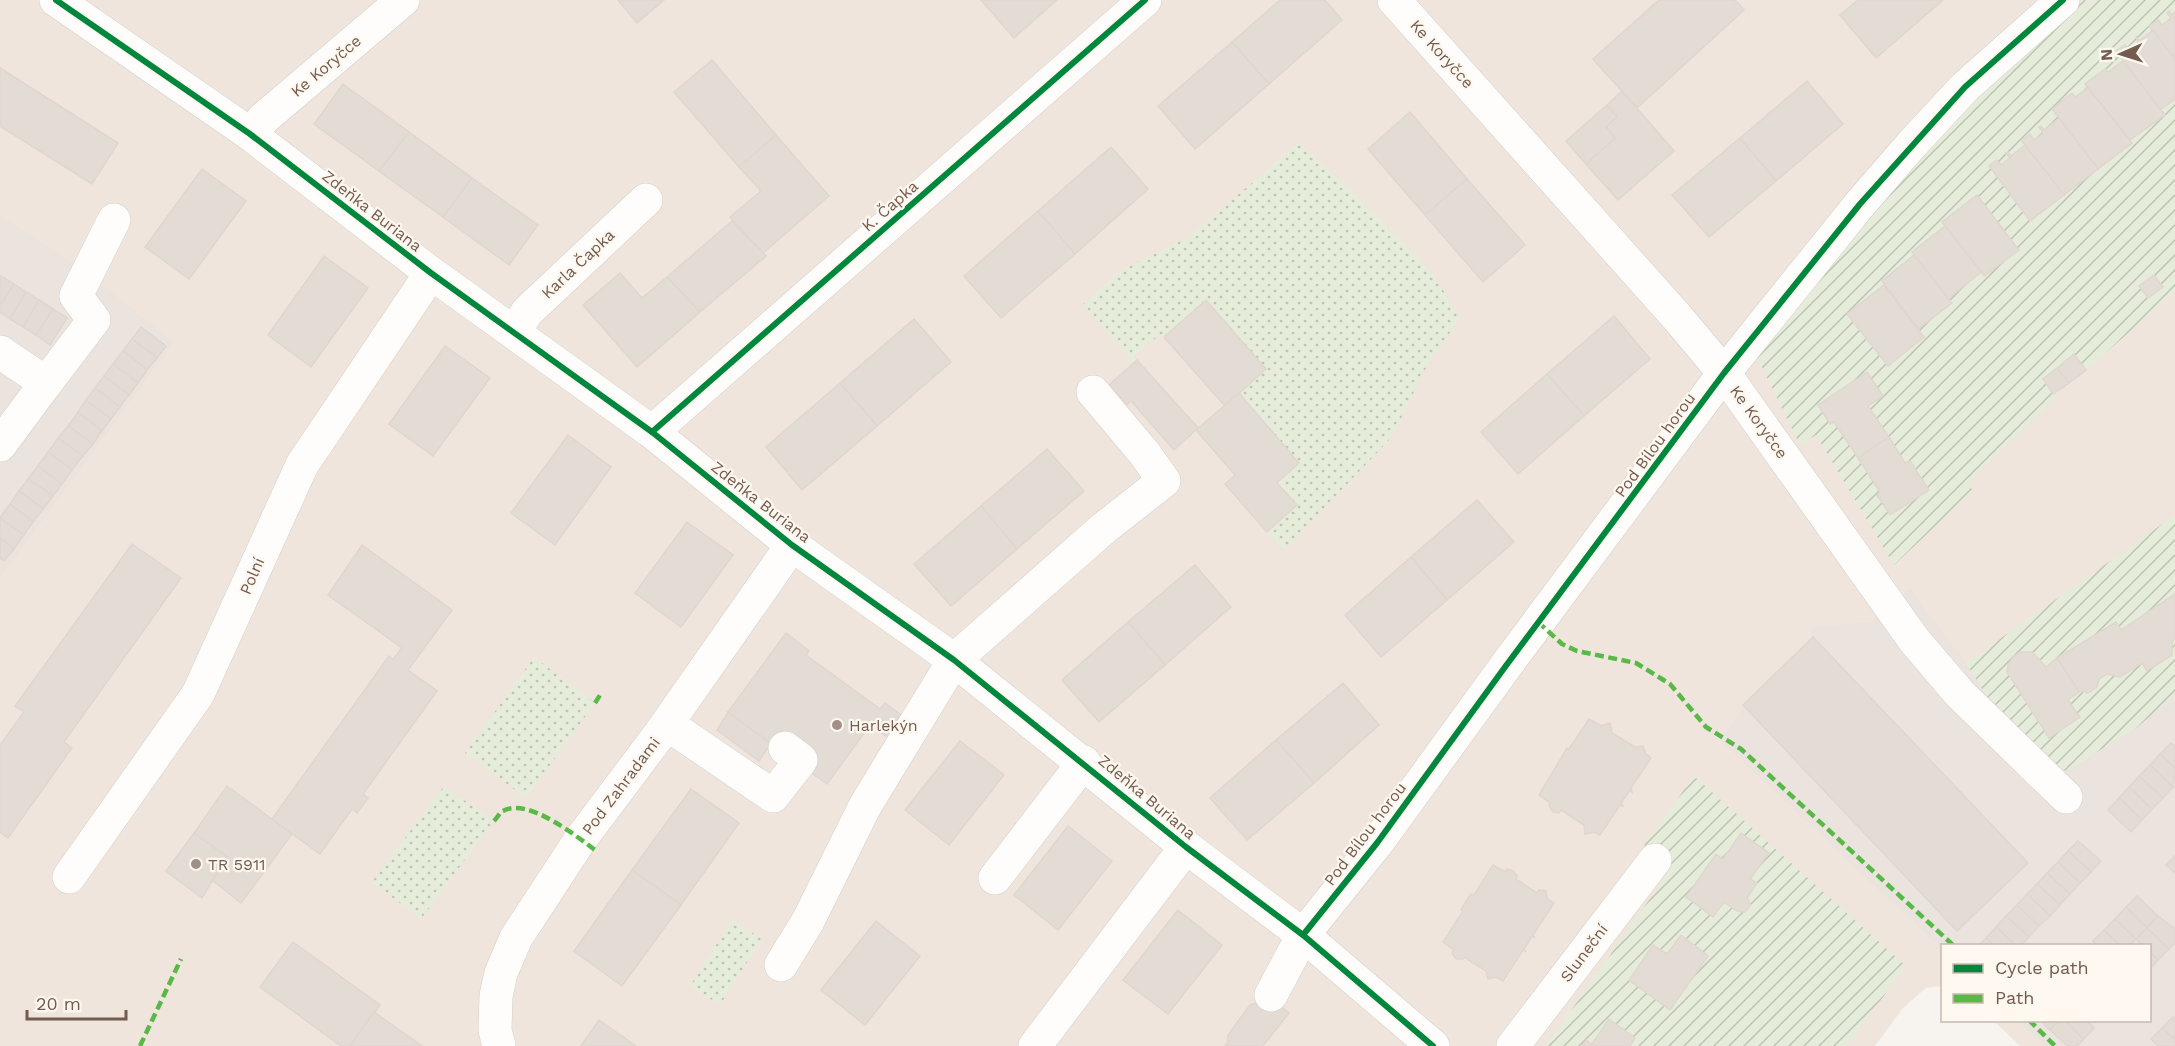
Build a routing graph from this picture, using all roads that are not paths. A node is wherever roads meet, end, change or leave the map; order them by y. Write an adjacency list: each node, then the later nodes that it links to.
1 (56, 0): 6 (street, Zdeňka Buriana)
2 (403, 0): 7 (street, Ke Koryčce)
3 (1145, 0): 16 (street, K. Čapka)
4 (1394, 0): 13 (street, Ke Koryčce)
5 (2062, 0): 13 (street, Pod Bílou horou)
6 (98, 11): 7 (street, Zdeňka Buriana)
7 (250, 134): 10 (street, Zdeňka Buriana)
8 (646, 200): 11 (street, Karla Čapka)
9 (114, 220): 14 (street)
10 (431, 273): 11 (street, Zdeňka Buriana); 26 (street, Polní)
11 (514, 332): 16 (street, Zdeňka Buriana)
12 (0, 352): 14 (street)
13 (1724, 374): 23 (street, Ke Koryčce); 28 (street, Pod Bílou horou)
14 (46, 383): 17 (street)
15 (1093, 392): 19 (street)
16 (652, 432): 18 (street, Zdeňka Buriana)
17 (0, 445)
18 (792, 544): 19 (street, Zdeňka Buriana); 20 (street, Pod Zahradami)
19 (954, 660): 22 (street, Zdeňka Buriana); 29 (street)
20 (667, 724): 21 (street); 31 (street, Pod Zahradami)
21 (785, 748)
22 (1084, 762): 24 (street, Zdeňka Buriana); 27 (street)
23 (2066, 797)
24 (1186, 847): 28 (street, Zdeňka Buriana); 32 (street)
25 (1655, 860): 34 (street, Sluneční)
26 (69, 877)
27 (995, 878)
28 (1303, 935): 30 (street, Pod Bílou horou); 33 (street, Zdeňka Buriana)
29 (781, 965)
30 (1272, 995)
31 (498, 1046)
32 (1035, 1046)
33 (1433, 1046)
34 (1514, 1046)

